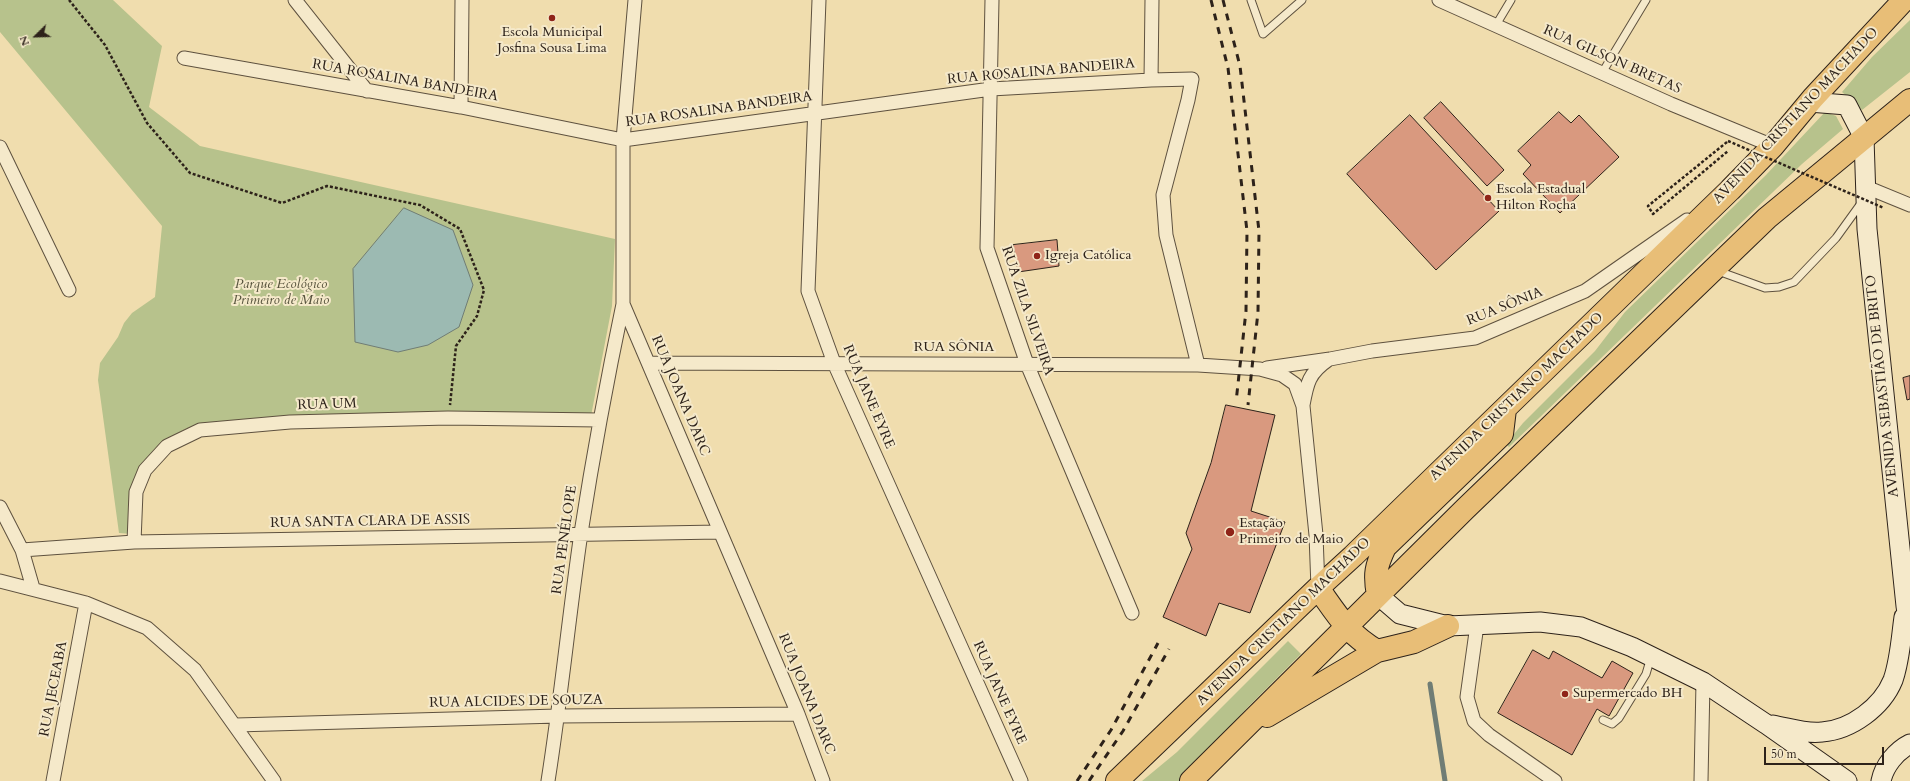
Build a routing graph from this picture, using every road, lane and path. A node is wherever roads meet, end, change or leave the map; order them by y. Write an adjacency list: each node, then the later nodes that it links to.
1 (69, 0): 44 (path)
2 (295, 0): 19 (street)
3 (462, 0): 22 (street)
4 (635, 0): 25 (street, RUA JOANA DARC)
5 (819, 0): 23 (street, RUA JANE EYRE)
6 (992, 0): 18 (street, RUA ZILA SILVEIRA)
7 (1152, 0): 17 (street)
8 (1251, 0): 9 (lane)
9 (1302, 0)
10 (1438, 0): 14 (street, RUA GILSON BRETAS)
11 (1511, 0): 14 (lane)
12 (1646, 0): 16 (lane)
13 (1904, 0): 21 (highway, AVENIDA CRISTIANO MACHADO)
14 (1496, 25): 16 (street, RUA GILSON BRETAS)
15 (184, 58): 19 (street, RUA ROSALINA BANDEIRA)
16 (1602, 73): 26 (street, RUA GILSON BRETAS)
17 (1151, 80): 18 (street, RUA ROSALINA BANDEIRA); 40 (street, RUA ROSALINA BANDEIRA)
18 (991, 90): 23 (street, RUA ROSALINA BANDEIRA); 39 (street, RUA ZILA SILVEIRA)
19 (367, 91): 22 (street, RUA ROSALINA BANDEIRA)
20 (1910, 100): 24 (highway)
21 (1809, 102): 24 (street); 26 (highway, AVENIDA CRISTIANO MACHADO)
22 (461, 107): 25 (street, RUA ROSALINA BANDEIRA)
23 (816, 113): 25 (street, RUA ROSALINA BANDEIRA); 38 (street, RUA JANE EYRE)
24 (1864, 138): 30 (street, AVENIDA SEBASTIÃO DE BRITO); 33 (highway)
25 (623, 140): 35 (street, RUA JOANA DARC)
26 (1773, 146): 29 (highway, AVENIDA CRISTIANO MACHADO)
27 (0, 147): 34 (street)
28 (1728, 150): 32 (path, bridge)
29 (1730, 190): 36 (street, RUA SÔNIA); 43 (highway, AVENIDA CRISTIANO MACHADO)
30 (1866, 191): 31 (street); 33 (lane); 52 (street, AVENIDA SEBASTIÃO DE BRITO)
31 (1910, 205)
32 (1884, 208)
33 (1714, 270): 55 (highway)
34 (70, 290)
35 (623, 304): 37 (street, RUA JOANA DARC); 45 (street, RUA PENÉLOPE)
36 (1330, 359): 41 (street, RUA SÔNIA); 42 (street)
37 (649, 363): 38 (street, RUA SÔNIA); 47 (street, RUA JOANA DARC)
38 (834, 364): 39 (street, RUA SÔNIA); 77 (street, RUA JANE EYRE)
39 (1027, 364): 40 (street, RUA SÔNIA); 58 (street, RUA ZILA SILVEIRA)
40 (1198, 364): 41 (street, RUA SÔNIA)
41 (1260, 369): 42 (street, RUA SÔNIA)
42 (1303, 406): 54 (street, RUA SÔNIA)
43 (1505, 409): 54 (highway, AVENIDA CRISTIANO MACHADO); 55 (highway)
44 (448, 418): 45 (street, RUA UM); 49 (street, RUA UM)
45 (599, 420): 48 (street, RUA PENÉLOPE)
46 (0, 507): 50 (street)
47 (719, 532): 48 (street, RUA SANTA CLARA DE ASSIS); 66 (street, RUA JOANA DARC)
48 (581, 534): 49 (street, RUA SANTA CLARA DE ASSIS); 67 (street, RUA PENÉLOPE)
49 (134, 542): 50 (street, RUA SANTA CLARA DE ASSIS)
50 (22, 550): 53 (street)
51 (0, 581): 53 (street)
52 (1906, 581): 57 (street, AVENIDA SEBASTIÃO DE BRITO)
53 (33, 588): 56 (street)
54 (1318, 588): 61 (highway); 78 (highway, AVENIDA CRISTIANO MACHADO)
55 (1378, 595): 60 (street); 61 (highway)
56 (86, 602): 70 (street); 73 (street, RUA JECEABA)
57 (1906, 606): 62 (street, AVENIDA SEBASTIÃO DE BRITO); 69 (street)
58 (1132, 613)
59 (1477, 625): 60 (street); 64 (street); 80 (street)
60 (1448, 626): 63 (highway)
61 (1345, 627): 63 (highway); 71 (highway)
62 (1910, 633)
63 (1377, 652): 71 (highway)
64 (1652, 656): 65 (street); 68 (lane)
65 (1702, 682): 69 (street); 81 (street)
66 (798, 714): 67 (street, RUA ALCIDES DE SOUZA); 76 (street, RUA JOANA DARC)
67 (558, 716): 70 (street, RUA ALCIDES DE SOUZA); 75 (street, RUA PENÉLOPE)
68 (1603, 720)
69 (1766, 724): 82 (street)
70 (236, 725): 74 (street)
71 (1240, 731): 79 (highway)
72 (1910, 744): 83 (street)
73 (53, 781)
74 (274, 781)
75 (548, 781)
76 (824, 781)
77 (1021, 781)
78 (1116, 781)
79 (1190, 781)
80 (1554, 781)
81 (1701, 781)
82 (1848, 781)
83 (1881, 781)

